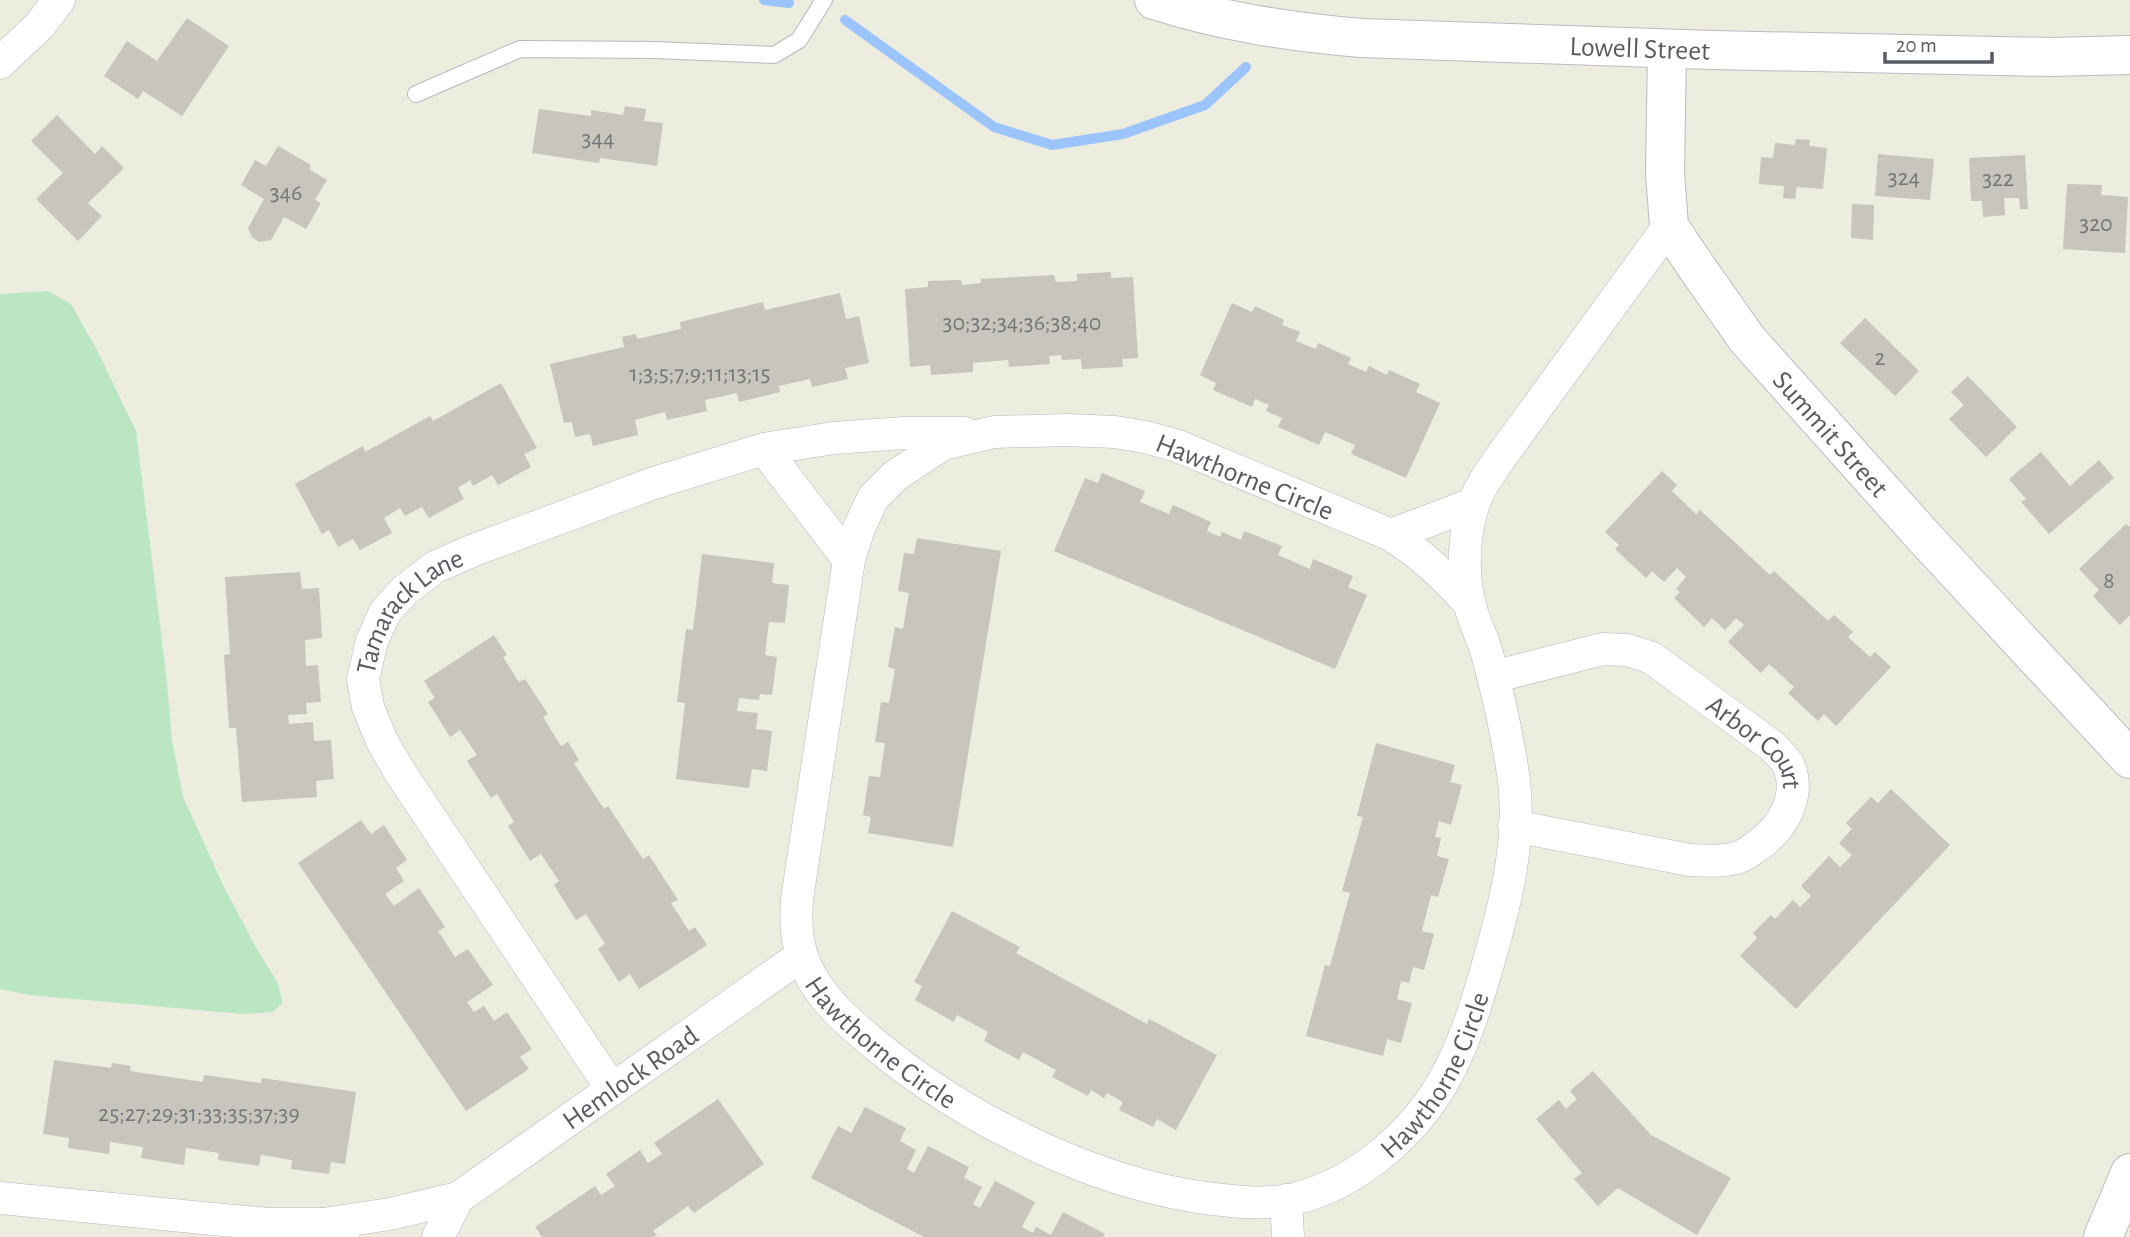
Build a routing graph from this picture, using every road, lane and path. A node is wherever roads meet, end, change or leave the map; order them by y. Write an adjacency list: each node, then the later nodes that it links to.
1 (59, 0): 6 (street)
2 (824, 0): 7 (lane)
3 (1154, 0): 4 (main road, Lowell Street)
4 (1667, 49): 5 (main road, Lowell Street); 8 (main road, Summit Street)
5 (2130, 55)
6 (0, 64)
7 (416, 94)
8 (1669, 226): 11 (street, Hawthorne Circle); 16 (main road, Summit Street)
9 (994, 432): 10 (street, Tamarack Lane); 12 (street, Hawthorne Circle); 13 (street, Hawthorne Circle)
10 (764, 449): 13 (street); 19 (street, Tamarack Lane)
11 (1473, 504): 12 (street); 14 (street, Hawthorne Circle)
12 (1391, 535): 14 (street, Hawthorne Circle)
13 (849, 560): 18 (street, Hawthorne Circle)
14 (1469, 603): 15 (street, Hawthorne Circle)
15 (1493, 677): 17 (street, Hawthorne Circle); 17 (street, Arbor Court)
16 (2130, 759)
17 (1514, 825): 23 (street, Hawthorne Circle)
18 (801, 956): 19 (street, Hemlock Road); 23 (street, Hawthorne Circle)
19 (612, 1089): 22 (street, Hemlock Road)
20 (2130, 1173): 27 (main road)
21 (0, 1198): 24 (street, Hemlock Road)
22 (458, 1198): 24 (street, Hemlock Road); 25 (street, Hemlock Road)
23 (1286, 1200): 26 (street)
24 (333, 1231)
25 (438, 1237)
26 (1288, 1237)
27 (2103, 1237)

